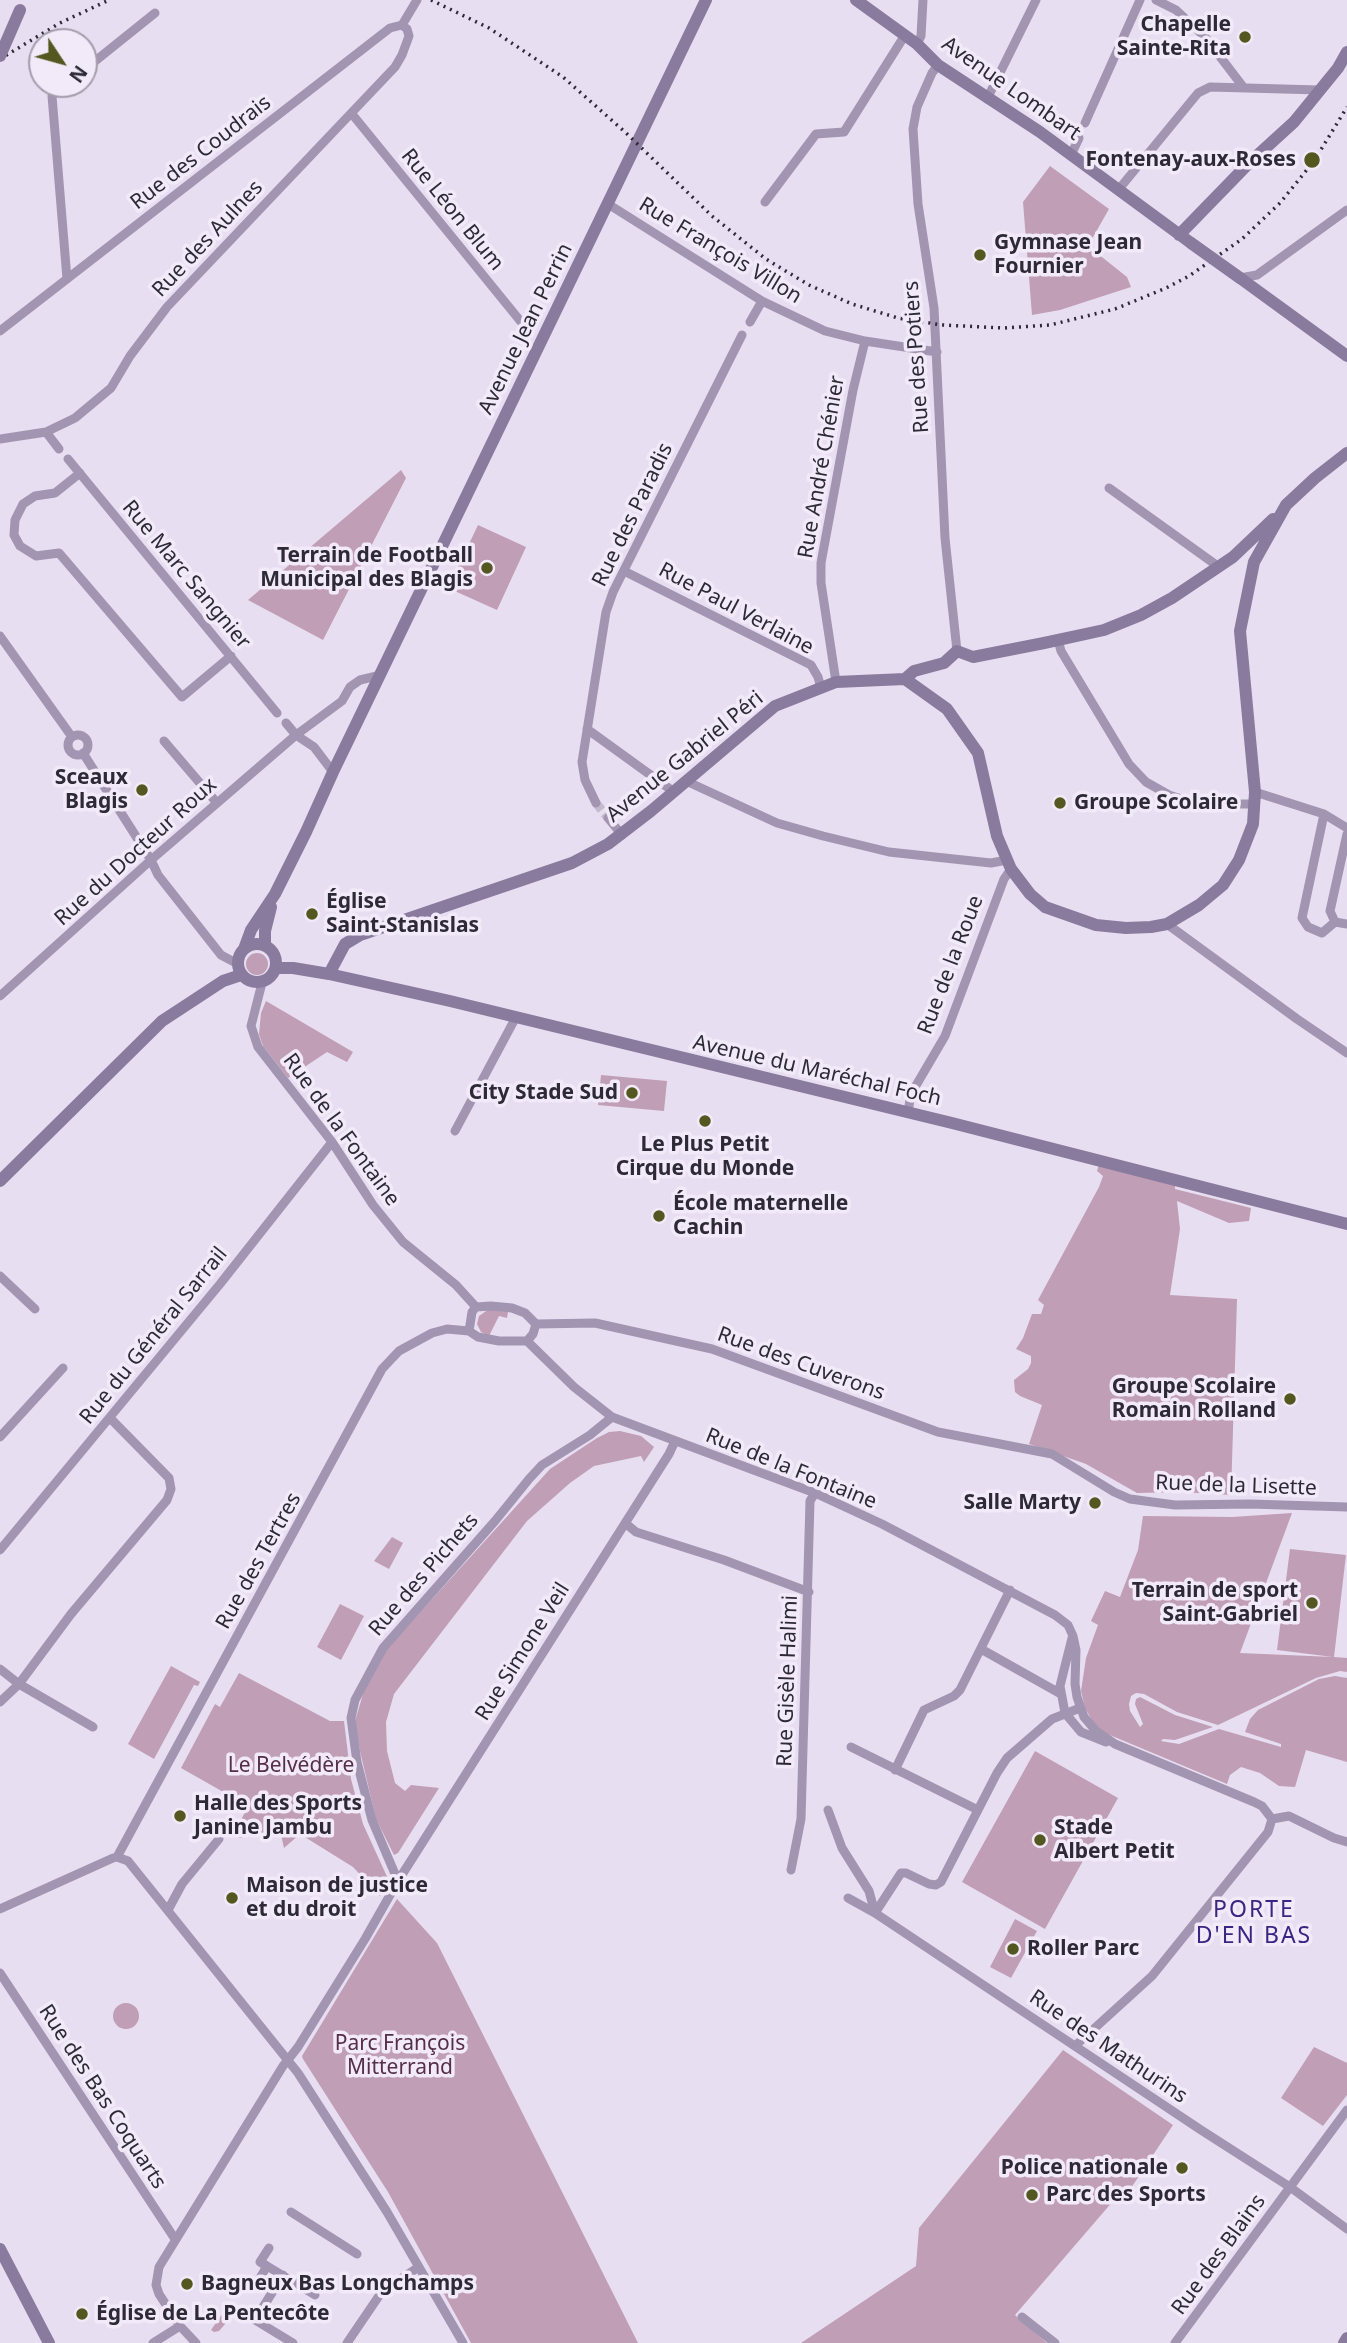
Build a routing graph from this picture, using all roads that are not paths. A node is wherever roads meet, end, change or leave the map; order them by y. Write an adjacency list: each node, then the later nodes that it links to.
1 (417, 0): 10 (street, Rue des Coudrais)
2 (706, 0): 27 (main road, Avenue Jean Perrin)
3 (856, 0): 11 (main road, Avenue Lombart)
4 (923, 0): 12 (street)
5 (1036, 0): 20 (street)
6 (1140, 0): 22 (street)
7 (1156, 0): 17 (street)
8 (21, 5): 14 (main road, bridge)
9 (155, 13): 15 (street)
10 (402, 25): 21 (street, Rue des Aulnes); 31 (street, Rue des Coudrais)
11 (905, 35): 12 (main road, Avenue Lombart); 26 (street)
12 (917, 44): 16 (main road, Avenue Lombart)
13 (1347, 52): 18 (main road)
14 (0, 56)
15 (98, 58)
16 (939, 65): 20 (main road, Avenue Lombart); 38 (street, Rue des Potiers)
17 (1244, 88): 18 (street); 25 (street)
18 (1320, 90): 29 (main road)
19 (52, 98): 31 (street)
20 (987, 99): 24 (main road, Avenue Lombart)
21 (352, 114): 34 (street, Rue Léon Blum); 40 (street, Rue des Aulnes)
22 (1085, 123)
23 (1079, 138): 24 (street)
24 (1071, 155): 25 (main road, Avenue Lombart)
25 (1119, 189): 29 (main road, Avenue Lombart)
26 (765, 202)
27 (608, 204): 32 (street, Rue François Villon); 56 (main road, Avenue Jean Perrin)
28 (1347, 210): 30 (street)
29 (1179, 235): 30 (main road, Avenue Lombart, bridge)
30 (1240, 278): 39 (main road, Avenue Lombart)
31 (67, 279): 35 (street, Rue des Coudrais)
32 (762, 301): 33 (street); 37 (street, Rue François Villon)
33 (750, 322)
34 (526, 328)
35 (0, 331)
36 (742, 335): 51 (street, Rue des Paradis)
37 (865, 341): 38 (street, Rue François Villon); 58 (street, Rue André Chénier)
38 (937, 352): 54 (street, Rue des Potiers)
39 (1347, 356)
40 (46, 432): 41 (street, Rue des Aulnes); 42 (street)
41 (0, 439)
42 (59, 449)
43 (1347, 453): 47 (main road)
44 (68, 459): 45 (street, Rue Marc Sangnier)
45 (80, 473): 55 (street, Rue Marc Sangnier); 55 (street)
46 (1109, 488): 50 (street)
47 (1286, 505): 48 (main road); 49 (main road)
48 (1243, 550): 49 (main road); 50 (main road)
49 (1254, 562): 68 (main road)
50 (1219, 566): 53 (main road)
51 (624, 570): 59 (street, Rue Paul Verlaine); 62 (street, Rue des Paradis)
52 (0, 636): 76 (street)
53 (1058, 640): 54 (main road); 68 (street)
54 (957, 651): 57 (main road)
55 (231, 656): 60 (street, Rue Marc Sangnier)
56 (381, 675): 63 (street); 65 (main road, Avenue Jean Perrin)
57 (905, 679): 58 (main road, Avenue Gabriel Péri); 77 (main road)
58 (836, 682): 59 (main road, Avenue Gabriel Péri)
59 (821, 688): 66 (main road, Avenue Gabriel Péri)
60 (277, 713)
61 (286, 723): 63 (street)
62 (587, 729): 67 (street); 70 (street, Rue des Paradis)
63 (296, 735): 65 (street); 69 (street, Rue du Docteur Roux)
64 (164, 741): 69 (street)
65 (333, 772): 80 (main road, Avenue Jean Perrin)
66 (686, 781): 67 (main road, Avenue Gabriel Péri); 77 (street)
67 (674, 792): 75 (main road, Avenue Gabriel Péri)
68 (1255, 798): 71 (street); 82 (main road)
69 (217, 803): 76 (street, Rue du Docteur Roux)
70 (596, 803)
71 (1324, 814): 73 (street); 81 (street)
72 (608, 818): 75 (street)
73 (1347, 828)
74 (1347, 834): 79 (street)
75 (622, 835): 88 (main road, Avenue Gabriel Péri)
76 (151, 860): 87 (street); 90 (street, Rue du Docteur Roux)
77 (1009, 865): 82 (main road); 93 (street, Rue de la Roue)
78 (1347, 872): 79 (street)
79 (1336, 885): 81 (street)
80 (275, 894): 84 (main road, Avenue Jean Perrin); 85 (main road, Avenue Jean Perrin)
81 (1335, 922): 83 (street)
82 (1167, 923): 92 (street)
83 (1347, 924)
84 (265, 946): 85 (main road); 86 (main road)
85 (244, 949): 87 (main road)
86 (276, 968): 88 (main road, Avenue du Maréchal Foch); 89 (main road)
87 (239, 969): 89 (main road); 96 (main road)
88 (329, 974): 91 (main road, Avenue du Maréchal Foch)
89 (262, 983): 95 (street, Rue de la Fontaine)
90 (0, 996)
91 (516, 1017): 93 (main road, Avenue du Maréchal Foch); 94 (street)
92 (1347, 1053)
93 (908, 1112): 97 (main road, Avenue du Maréchal Foch)
94 (454, 1131)
95 (332, 1142): 99 (street, Rue de la Fontaine); 106 (street, Rue du Général Sarrail)
96 (2, 1175)
97 (1347, 1224)
98 (0, 1276): 100 (street)
99 (476, 1307): 101 (street); 102 (street)
100 (35, 1309)
101 (536, 1324): 103 (street); 110 (street, Rue des Cuverons)
102 (469, 1331): 103 (street); 134 (street, Rue des Tertres)
103 (527, 1341): 105 (street, Rue de la Fontaine)
104 (63, 1367): 107 (street)
105 (612, 1417): 109 (street, Rue de la Fontaine); 136 (street, Rue des Pichets)
106 (110, 1418): 114 (street, Rue du Général Sarrail); 120 (street)
107 (4, 1425): 108 (street)
108 (0, 1437)
109 (674, 1441): 111 (street, Rue de la Fontaine); 113 (street, Rue Simone Veil)
110 (1052, 1454): 112 (street, Rue de la Lisette)
111 (815, 1493): 115 (street, Rue de la Fontaine); 116 (street, Rue Gisèle Halimi)
112 (1347, 1507)
113 (625, 1523): 116 (street); 136 (street, Rue Simone Veil)
114 (0, 1550)
115 (1010, 1590): 117 (street, Rue de la Fontaine); 118 (street)
116 (809, 1592): 135 (street, Rue Gisèle Halimi)
117 (1073, 1636): 121 (street); 123 (street)
118 (981, 1649): 121 (street); 128 (street)
119 (0, 1670): 120 (street)
120 (19, 1684): 122 (street); 125 (street)
121 (1061, 1694): 124 (street)
122 (0, 1702)
123 (1080, 1708): 124 (street); 126 (street)
124 (1065, 1713): 126 (street); 130 (street)
125 (93, 1727)
126 (1115, 1744): 131 (street)
127 (850, 1747): 128 (street)
128 (895, 1770): 130 (street)
129 (828, 1810): 140 (street)
130 (978, 1810): 140 (street)
131 (1272, 1819): 133 (street); 142 (street)
132 (219, 1839): 139 (street)
133 (1347, 1842)
134 (117, 1857): 138 (street); 139 (street)
135 (791, 1870)
136 (398, 1881): 143 (street)
137 (848, 1898): 140 (street, Rue des Mathurins)
138 (0, 1909)
139 (168, 1910): 143 (street)
140 (875, 1913): 142 (street, Rue des Mathurins)
141 (0, 1973): 148 (street, Rue des Bas Coquarts)
142 (1075, 2046): 145 (street, Rue des Mathurins)
143 (288, 2059): 148 (street); 153 (street)
144 (1347, 2109): 145 (street, Rue des Blains)
145 (1290, 2187): 147 (street, Rue des Mathurins); 168 (street, Rue des Blains)
146 (291, 2212): 151 (street)
147 (1347, 2229)
148 (175, 2239): 158 (street)
149 (269, 2248): 152 (street)
150 (0, 2249): 161 (main road)
151 (357, 2253)
152 (267, 2266): 154 (street); 155 (street)
153 (419, 2267): 165 (street); 166 (street)
154 (283, 2275): 156 (street); 164 (street)
155 (260, 2278)
156 (315, 2295)
157 (1022, 2317): 167 (street)
158 (180, 2326): 160 (street); 162 (street)
159 (1347, 2338): 169 (main road)
160 (193, 2340): 163 (street)
161 (49, 2343)
162 (153, 2343)
163 (179, 2343)
164 (293, 2343)
165 (347, 2343)
166 (463, 2343)
167 (1055, 2343)
168 (1175, 2343)
169 (1344, 2343)

